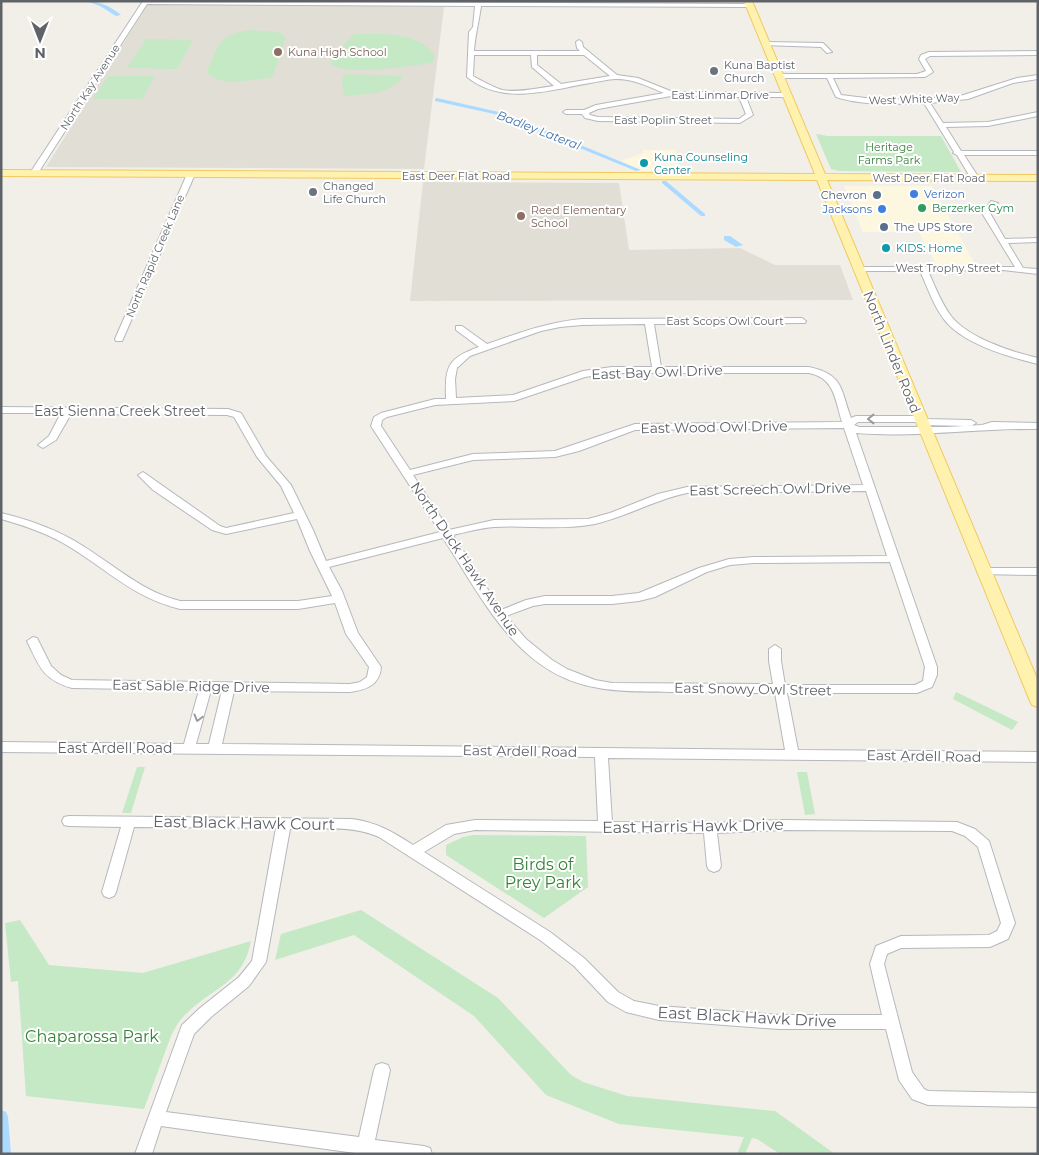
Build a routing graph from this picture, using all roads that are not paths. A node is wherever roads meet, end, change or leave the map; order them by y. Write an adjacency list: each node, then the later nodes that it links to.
1 (146, 2): 4 (street); 28 (street, North Kay Avenue)
2 (665, 3): 3 (street); 4 (street)
3 (749, 4): 6 (main road, North Linder Road)
4 (478, 5): 8 (street)
5 (579, 42): 10 (street)
6 (765, 44): 7 (street); 12 (main road, North Linder Road)
7 (828, 52)
8 (471, 53): 9 (street); 16 (street)
9 (534, 53): 10 (street); 16 (street)
10 (586, 53): 14 (street)
11 (1038, 53): 13 (street)
12 (779, 76): 13 (street); 19 (main road, North Linder Road)
13 (828, 76): 20 (street, West White Way)
14 (615, 77): 16 (street); 17 (street)
15 (1038, 77): 20 (street, West White Way)
16 (560, 87)
17 (672, 94): 18 (street, East Linmar Drive); 22 (street, East Linmar Drive)
18 (742, 95): 19 (street, East Linmar Drive); 22 (street, East Poplin Street)
19 (786, 95): 30 (main road, North Linder Road)
20 (924, 100): 24 (street)
21 (566, 112): 22 (street, East Linmar Drive)
22 (586, 112)
23 (1038, 114): 24 (street)
24 (940, 125): 25 (street)
25 (957, 153): 26 (street); 31 (street)
26 (1038, 153)
27 (1, 173): 28 (main road, East Deer Flat Road)
28 (34, 173): 29 (main road, East Deer Flat Road)
29 (191, 174): 30 (main road, East Deer Flat Road); 43 (street, North Rapid Creek Lane)
30 (820, 178): 31 (main road, West Deer Flat Road); 37 (main road, North Linder Road)
31 (974, 178): 32 (main road, West Deer Flat Road)
32 (1038, 178)
33 (994, 203): 35 (street)
34 (1038, 240): 35 (street)
35 (1002, 241): 38 (street)
36 (923, 268): 37 (street, West Trophy Street); 38 (street, West Trophy Street); 45 (street)
37 (858, 269): 51 (main road, North Linder Road)
38 (1020, 269): 39 (street, West Trophy Street)
39 (1038, 272)
40 (649, 321): 41 (street, East Scops Owl Court); 44 (street, East Scops Owl Court); 46 (street)
41 (802, 321)
42 (458, 328): 44 (street)
43 (119, 339)
44 (485, 348): 47 (street, East Scops Owl Court)
45 (1033, 361)
46 (657, 370): 47 (street, East Bay Owl Drive); 52 (street, East Bay Owl Drive)
47 (451, 400): 50 (street, East Bay Owl Drive)
48 (1, 410): 49 (street, East Sienna Creek Street)
49 (67, 411): 54 (street); 58 (street, East Sienna Creek Street)
50 (377, 419): 55 (street, North Duck Hawk Avenue)
51 (922, 424): 52 (street, East Wood Owl Drive); 53 (street, East Wood Owl Drive); 64 (main road, North Linder Road)
52 (847, 425): 55 (street, East Wood Owl Drive); 57 (street)
53 (1038, 426)
54 (43, 445)
55 (407, 474): 60 (street, North Duck Hawk Avenue)
56 (143, 475): 58 (street)
57 (868, 488): 60 (street, East Screech Owl Drive); 61 (street)
58 (300, 515): 62 (street)
59 (1, 516): 65 (street)
60 (446, 533): 62 (street, East Screech Owl Drive); 66 (street, North Duck Hawk Avenue)
61 (892, 560): 66 (street); 72 (street, East Snowy Owl Street)
62 (322, 565): 65 (street)
63 (1038, 571): 64 (street)
64 (984, 572): 73 (main road, North Linder Road)
65 (338, 600): 71 (street, East Sable Ridge Drive)
66 (499, 614): 69 (street, North Duck Hawk Avenue)
67 (33, 641): 70 (street, East Sable Ridge Drive)
68 (775, 649): 72 (street)
69 (577, 680): 72 (street, East Snowy Owl Street)
70 (206, 687): 71 (street, East Sable Ridge Drive); 75 (street, one-way to 75)
71 (229, 687): 76 (street)
72 (780, 689): 78 (street)
73 (1038, 701)
74 (1, 747): 75 (street, East Ardell Road)
75 (190, 748): 76 (street, East Ardell Road)
76 (214, 748): 77 (street, East Ardell Road)
77 (602, 752): 78 (street, East Ardell Road); 83 (street)
78 (792, 754): 79 (street, East Ardell Road)
79 (1038, 757)
80 (69, 821): 81 (street, East Black Hawk Court)
81 (129, 822): 82 (street, East Black Hawk Court); 87 (street)
82 (284, 822): 85 (street, East Black Hawk Court); 91 (street)
83 (605, 827): 84 (street, East Harris Hawk Drive); 85 (street, East Harris Hawk Drive)
84 (710, 828): 86 (street); 88 (street, East Harris Hawk Drive)
85 (413, 852): 88 (street, East Black Hawk Drive)
86 (714, 866)
87 (109, 892)
88 (892, 1022): 90 (street)
89 (382, 1070): 92 (street)
90 (1038, 1100)
91 (156, 1118): 92 (street); 93 (street)
92 (366, 1147): 94 (street)
93 (143, 1154)
94 (424, 1154)

